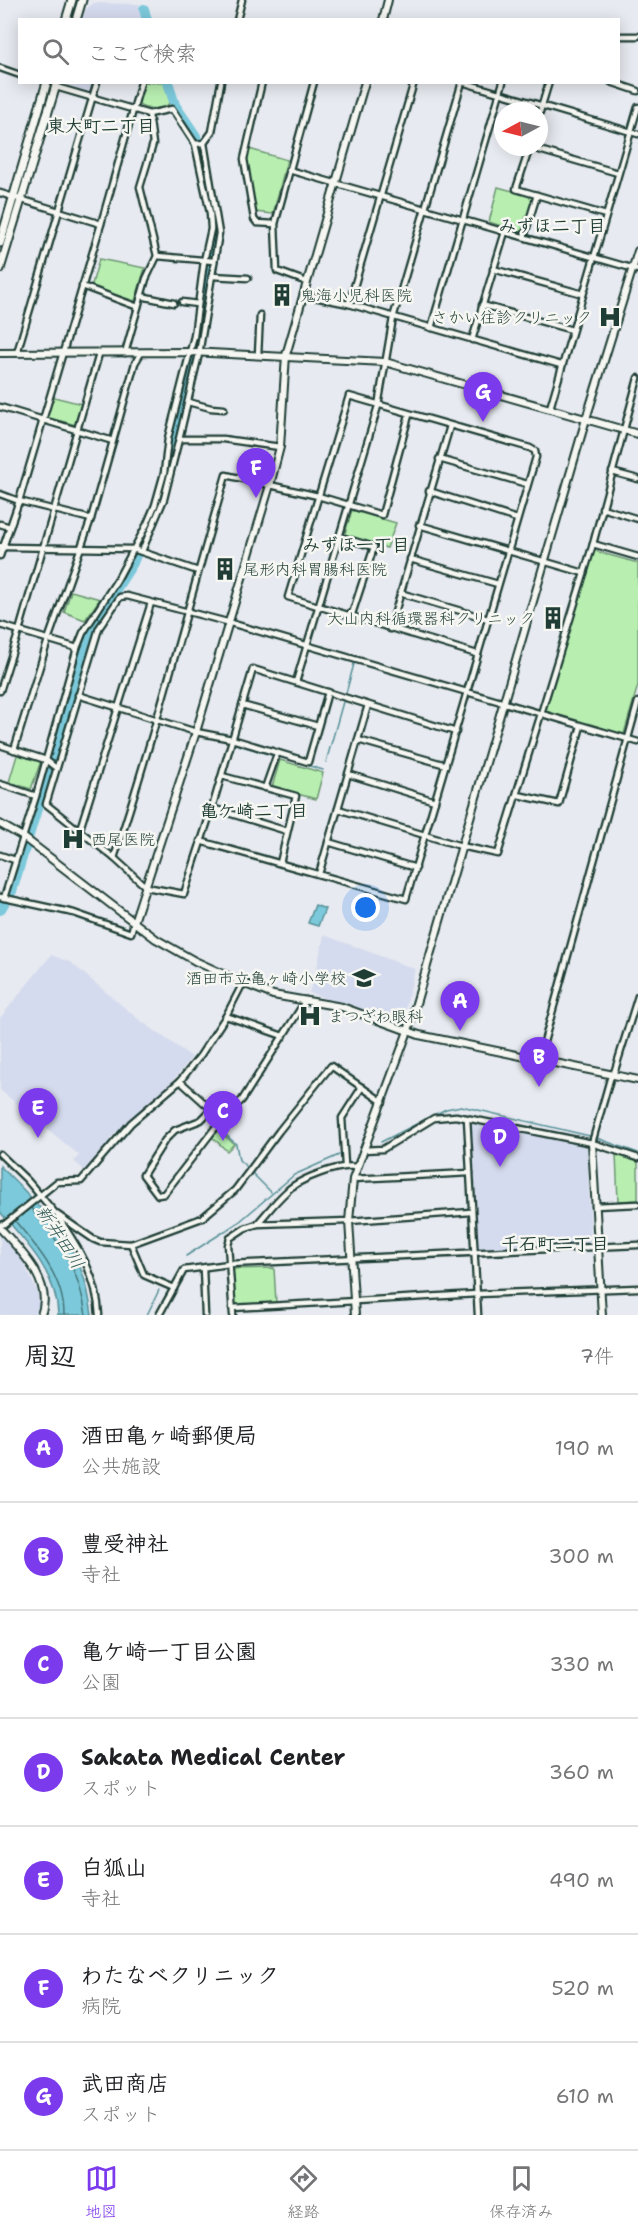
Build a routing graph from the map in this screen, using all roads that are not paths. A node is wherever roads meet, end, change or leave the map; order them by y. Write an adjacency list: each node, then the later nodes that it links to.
1 (72, 0): 5 (main road)
2 (82, 0): 6 (main road)
3 (242, 0): 7 (street)
4 (388, 0): 8 (street)
5 (67, 18)
6 (77, 18)
7 (238, 18)
8 (384, 18)
9 (620, 36): 10 (street)
10 (638, 36)
11 (0, 68): 12 (street)
12 (18, 74)
13 (46, 84): 48 (main road)
14 (96, 84): 29 (street)
15 (140, 84): 33 (street)
16 (221, 84): 38 (street)
17 (262, 84): 55 (street)
18 (313, 84): 42 (street)
19 (364, 84): 44 (street)
20 (413, 84): 47 (street)
21 (461, 84): 50 (street)
22 (469, 84): 28 (street)
23 (502, 84): 28 (street)
24 (548, 84): 31 (street)
25 (617, 84): 27 (street)
26 (56, 85): 29 (street); 49 (main road)
27 (638, 91)
28 (500, 93): 30 (street); 53 (street)
29 (93, 96): 33 (street); 51 (street)
30 (529, 102)
31 (543, 102)
32 (638, 107): 36 (street)
33 (134, 108): 35 (street); 54 (street)
34 (548, 108): 36 (street)
35 (149, 114): 39 (street); 60 (street)
36 (631, 132): 37 (street); 43 (street)
37 (638, 134)
38 (204, 143): 39 (street); 63 (street)
39 (195, 144): 62 (street)
40 (548, 153): 43 (street)
41 (526, 156): 46 (street)
42 (289, 170): 44 (street); 55 (street)
43 (618, 173): 52 (street)
44 (336, 183): 47 (street); 69 (street)
45 (0, 193): 48 (street)
46 (537, 195): 52 (street); 57 (street)
47 (379, 196): 50 (street); 77 (street)
48 (13, 197): 49 (street); 58 (main road)
49 (21, 200): 51 (street); 64 (main road)
50 (425, 209): 53 (street); 81 (street)
51 (60, 211): 54 (street); 87 (street)
52 (606, 215): 61 (street)
53 (463, 220): 56 (street); 82 (street)
54 (101, 224): 70 (street)
55 (275, 224): 69 (street)
56 (505, 232): 57 (street); 65 (street)
57 (524, 237): 61 (street)
58 (0, 243)
59 (638, 251): 66 (street)
60 (157, 256): 62 (street); 73 (street)
61 (594, 258): 66 (street); 71 (street)
62 (204, 261): 63 (street); 76 (street)
63 (214, 261): 67 (street)
64 (0, 269)
65 (493, 269): 71 (street); 78 (street)
66 (635, 269): 105 (street)
67 (212, 276): 68 (street); 92 (street)
68 (248, 278)
69 (307, 282): 72 (street)
70 (82, 286): 79 (street); 90 (street)
71 (583, 294): 83 (street)
72 (304, 295): 77 (street); 94 (street)
73 (141, 296): 74 (street); 79 (street)
74 (174, 303)
75 (182, 303): 76 (street)
76 (198, 304): 85 (street)
77 (349, 304): 81 (street)
78 (482, 305): 83 (street); 84 (street)
79 (138, 307): 88 (street)
80 (260, 315): 93 (street)
81 (393, 318): 82 (street); 95 (street)
82 (431, 328): 84 (street)
83 (572, 330): 96 (street)
84 (472, 340): 96 (street)
85 (190, 352): 89 (street); 92 (street); 137 (street)
86 (0, 353): 87 (street)
87 (17, 353): 90 (street)
88 (125, 353): 89 (street); 91 (street)
89 (141, 353): 112 (street)
90 (62, 354): 91 (street); 106 (street)
91 (99, 354): 109 (street)
92 (199, 354): 93 (street); 99 (street)
93 (258, 355): 94 (street)
94 (286, 356): 95 (street); 113 (street)
95 (385, 362): 100 (street); 102 (street)
96 (561, 365): 102 (street)
97 (638, 378): 98 (street)
98 (636, 395): 108 (street)
99 (188, 402): 103 (street); 111 (street)
100 (378, 406): 104 (street); 121 (street); 123 (street)
101 (0, 407): 106 (street)
102 (550, 408): 105 (street)
103 (224, 409)
104 (409, 415): 107 (street); 123 (street)
105 (585, 418): 108 (street); 143 (street)
106 (42, 420): 109 (street); 122 (street)
107 (450, 426): 114 (street); 117 (street)
108 (623, 430): 110 (street); 115 (street)
109 (77, 431): 112 (street); 124 (street)
110 (638, 434)
111 (179, 439): 113 (street); 139 (street)
112 (114, 441): 126 (street)
113 (280, 447): 118 (street)
114 (439, 459): 117 (street); 119 (street)
115 (612, 472): 116 (street); 125 (street)
116 (638, 479)
117 (527, 484): 127 (street)
118 (270, 485): 121 (street); 144 (street); 153 (street)
119 (429, 491): 127 (street); 130 (street)
120 (0, 494): 122 (street)
121 (318, 496): 123 (street); 149 (street)
122 (19, 501): 124 (street); 131 (street)
123 (350, 506): 132 (street)
124 (55, 508): 126 (street); 135 (street)
125 (602, 508): 128 (street); 133 (street)
126 (91, 519): 136 (street)
127 (517, 519): 138 (street)
128 (638, 519)
129 (0, 524): 131 (street)
130 (419, 525): 138 (street); 142 (street)
131 (10, 527): 134 (street)
132 (341, 537): 149 (street); 151 (street)
133 (593, 544): 141 (street); 145 (street)
134 (1, 547): 135 (street); 140 (street)
135 (42, 548): 136 (street); 156 (street)
136 (79, 549): 137 (street); 157 (street)
137 (134, 549): 139 (street); 159 (street)
138 (507, 550): 143 (street); 146 (street)
139 (142, 551): 144 (street)
140 (0, 556)
141 (638, 557)
142 (410, 559): 146 (street); 147 (street)
143 (545, 561): 145 (street); 167 (street)
144 (198, 571): 150 (street)
145 (584, 573): 171 (street)
146 (498, 584): 152 (street)
147 (400, 593): 152 (street); 155 (street)
148 (151, 603): 150 (street); 165 (street); 170 (street)
149 (319, 607): 151 (street); 158 (street)
150 (187, 611): 153 (street); 172 (street)
151 (351, 617): 155 (street)
152 (488, 619): 160 (street)
153 (228, 622): 158 (street); 175 (street)
154 (0, 625): 156 (street)
155 (390, 629): 160 (street)
156 (19, 631): 157 (street); 162 (street)
157 (48, 640): 159 (street); 182 (street)
158 (307, 646): 161 (street); 164 (street)
159 (77, 648): 184 (street)
160 (477, 654): 164 (street)
161 (296, 682): 163 (street); 168 (street)
162 (0, 691)
163 (328, 692): 169 (street); 173 (street)
164 (467, 693): 167 (street); 176 (street)
165 (78, 695): 170 (street); 186 (street)
166 (638, 702): 179 (street)
167 (502, 703): 171 (street); 203 (street)
168 (242, 705): 173 (street); 177 (street)
169 (368, 705): 176 (street); 178 (street)
170 (118, 707): 172 (street); 198 (street)
171 (541, 714): 174 (street); 191 (street)
172 (158, 720): 175 (street); 205 (street)
173 (318, 726): 183 (street)
174 (581, 726): 179 (street); 191 (street)
175 (196, 732): 177 (street); 210 (street)
176 (456, 732): 185 (street)
177 (231, 739): 183 (street); 188 (street)
178 (358, 740): 185 (street); 187 (street)
179 (627, 740): 180 (street); 219 (street)
180 (638, 742)
181 (0, 745): 182 (street)
182 (14, 750): 184 (street)
183 (277, 754): 190 (street)
184 (46, 760): 186 (street); 192 (street)
185 (446, 765): 193 (street)
186 (56, 768): 198 (street)
187 (348, 774): 193 (street); 195 (street)
188 (222, 776): 190 (street); 194 (street)
189 (0, 784): 192 (street)
190 (265, 788): 197 (street)
191 (518, 795): 203 (street)
192 (36, 796): 200 (street)
193 (435, 801): 199 (street)
194 (212, 808): 197 (street); 201 (street)
195 (338, 809): 199 (street); 202 (street)
196 (0, 824): 200 (street)
197 (287, 831): 207 (street)
198 (80, 832): 205 (street)
199 (425, 835): 203 (street); 208 (street)
200 (23, 837): 206 (street); 212 (street)
201 (200, 841): 207 (street); 210 (street)
202 (328, 842): 208 (street); 209 (street)
203 (461, 846): 217 (street)
204 (0, 855): 206 (street)
205 (114, 858): 210 (street)
206 (15, 860): 211 (street)
207 (280, 863): 209 (street)
208 (416, 867): 209 (street)
209 (319, 874)
210 (147, 887): 212 (street)
211 (2, 898): 212 (street)
212 (134, 922): 213 (street)
213 (243, 983): 215 (street); 216 (street)
214 (638, 996): 220 (street)
215 (306, 1000): 217 (street); 218 (street)
216 (226, 1016): 218 (street); 222 (street)
217 (408, 1031): 219 (street); 224 (street)
218 (283, 1036): 227 (street)
219 (539, 1060): 220 (street)
220 (612, 1075): 221 (street); 228 (street)
221 (638, 1080)
222 (180, 1081): 225 (street); 236 (street)
223 (362, 1087): 224 (street); 232 (street); 244 (street)
224 (383, 1102): 229 (street)
225 (212, 1109): 227 (street); 227 (street)
226 (467, 1118): 228 (street); 229 (street); 234 (street)
227 (222, 1119)
228 (592, 1143): 231 (street); 238 (street)
229 (362, 1150): 233 (street)
230 (0, 1155): 236 (street)
231 (638, 1158)
232 (345, 1165): 233 (street); 242 (street)
233 (356, 1167): 235 (street)
234 (470, 1173): 235 (street); 239 (street)
235 (352, 1179): 241 (street)
236 (37, 1197): 240 (street); 243 (street)
237 (638, 1204): 238 (street)
238 (595, 1206): 246 (street)
239 (471, 1212): 241 (street); 247 (street)
240 (55, 1213): 244 (street); 258 (street)
241 (349, 1221): 242 (street); 248 (street)
242 (257, 1224): 249 (street)
243 (2, 1225): 257 (street)
244 (131, 1244): 251 (street)
245 (638, 1245): 246 (street)
246 (598, 1246): 247 (street); 252 (street)
247 (474, 1253): 248 (street); 254 (street)
248 (352, 1259): 249 (street); 255 (street)
249 (230, 1264): 250 (street); 256 (street)
250 (203, 1268): 251 (street); 260 (street)
251 (174, 1288): 259 (street)
252 (601, 1288): 253 (street); 254 (street); 264 (street)
253 (638, 1288)
254 (477, 1294): 255 (street); 263 (street)
255 (354, 1301): 256 (street); 262 (street)
256 (232, 1308): 261 (street)
257 (41, 1315)
258 (99, 1315)
259 (159, 1315)
260 (205, 1315)
261 (233, 1315)
262 (355, 1315)
263 (478, 1315)
264 (602, 1315)

